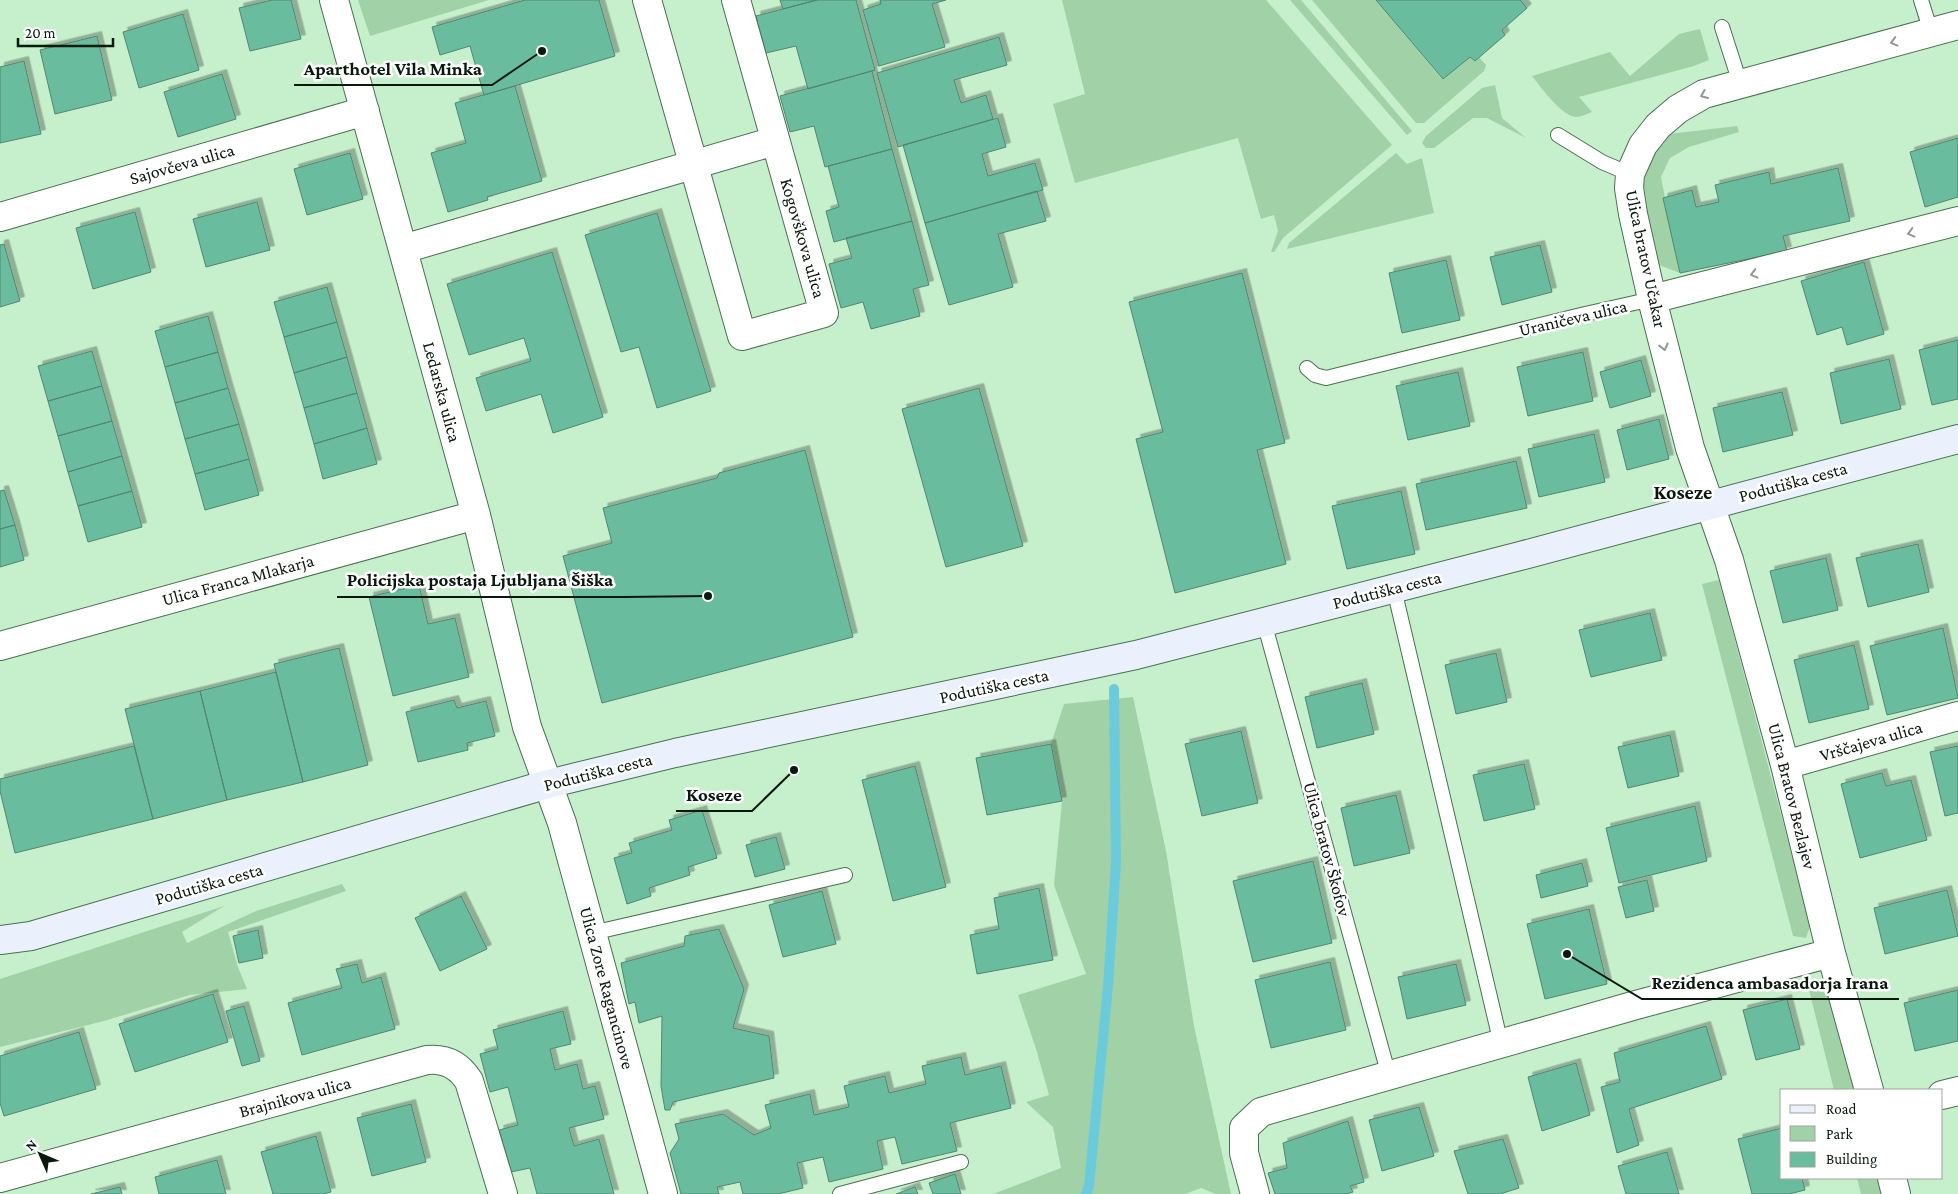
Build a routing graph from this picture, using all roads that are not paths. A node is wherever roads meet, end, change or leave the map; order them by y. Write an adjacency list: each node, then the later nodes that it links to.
1 (334, 0): 9 (street, Ledarska ulica)
2 (647, 0): 12 (street, Kogovškova ulica)
3 (736, 0): 11 (street, Kogovškova ulica)
4 (1921, 0): 7 (lane)
5 (1958, 25): 7 (street, Ulica bratov Učakar)
6 (1722, 27): 8 (lane)
7 (1931, 32): 8 (street, Ulica bratov Učakar, one-way to 8)
8 (1740, 83): 13 (street, Ulica bratov Učakar, one-way to 13)
9 (365, 111): 14 (street, Sajovčeva ulica); 16 (street, Ledarska ulica)
10 (1558, 135): 13 (lane)
11 (775, 141): 12 (street); 12 (street, Kogovškova ulica)
12 (694, 166): 16 (street)
13 (1630, 174): 17 (street, Ulica bratov Učakar)
14 (0, 217)
15 (1958, 221): 17 (street, Uraničeva ulica, one-way to 17)
16 (403, 249): 21 (street, Ledarska ulica)
17 (1652, 300): 18 (lane, Uraničeva ulica); 20 (street, Ulica bratov Učakar, one-way to 20)
18 (1307, 368)
19 (1958, 439): 20 (main road, Podutiška cesta)
20 (1710, 504): 22 (main road, Podutiška cesta); 26 (street, Ulica Bratov Bezlajev)
21 (476, 515): 24 (street, Ulica Franca Mlakarja); 27 (street, Ledarska ulica)
22 (1394, 589): 23 (main road, Podutiška cesta); 34 (lane)
23 (1264, 622): 27 (main road, Podutiška cesta); 35 (lane, Ulica bratov Škofov)
24 (0, 646)
25 (1958, 716): 26 (street, Vrščajeva ulica)
26 (1785, 765): 33 (street, Ulica Bratov Bezlajev)
27 (548, 784): 29 (street, Ulica Zore Ragancinove); 30 (main road, Podutiška cesta)
28 (845, 875): 29 (lane)
29 (592, 933): 43 (street, Ulica Zore Ragancinove)
30 (31, 936): 31 (main road, Podutiška cesta); 32 (main road, Podutiška cesta)
31 (0, 940)
32 (0, 952)
33 (1831, 953): 34 (street); 36 (street, Ulica Bratov Bezlajev)
34 (1501, 1044): 35 (street)
35 (1389, 1076): 45 (street)
36 (1869, 1089)
37 (1958, 1091): 38 (street)
38 (1943, 1095)
39 (962, 1162): 44 (lane)
40 (0, 1178): 42 (street, Brajnikova ulica)
41 (1892, 1179): 46 (street)
42 (503, 1194)
43 (663, 1194)
44 (840, 1194)
45 (1255, 1194)
46 (1896, 1194)

